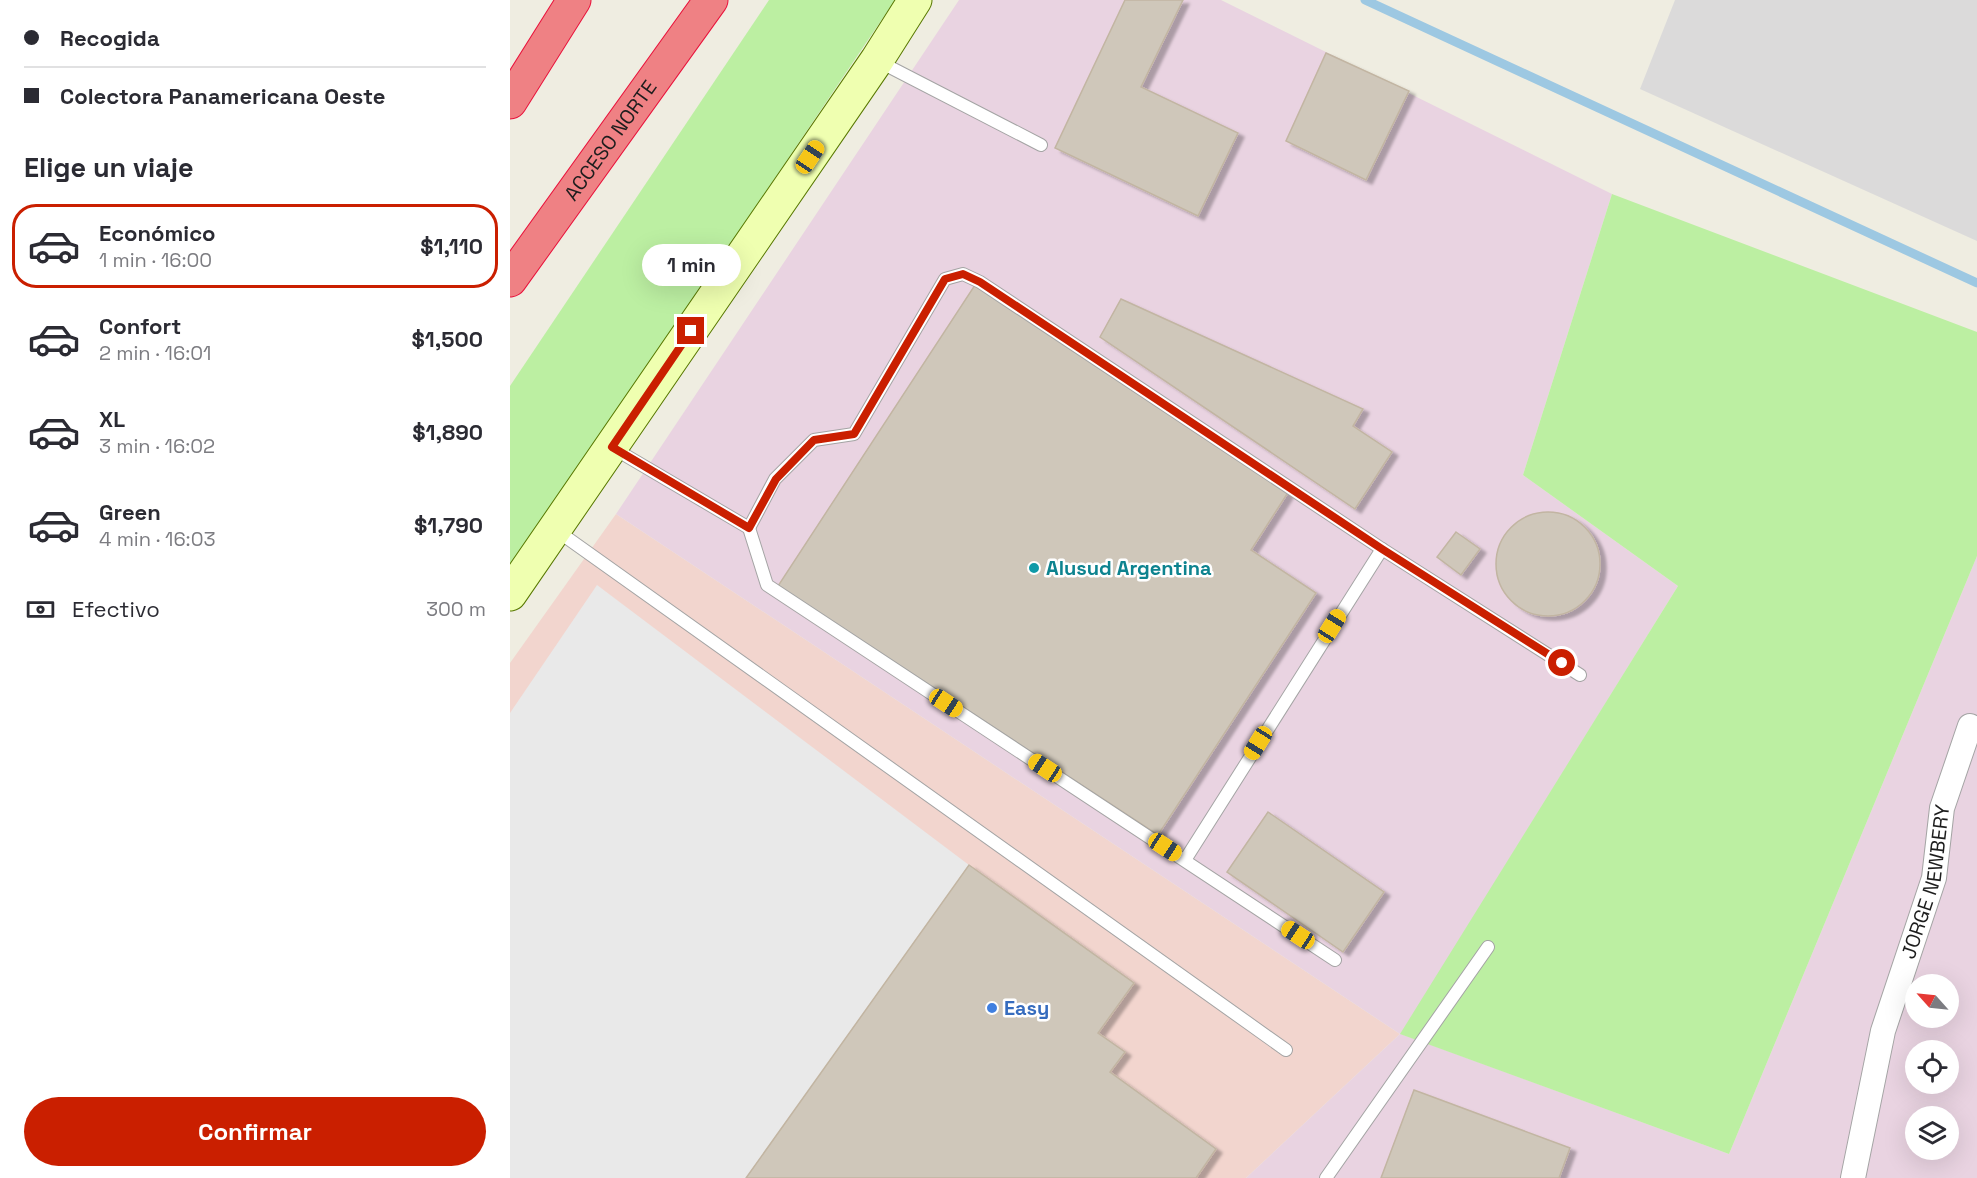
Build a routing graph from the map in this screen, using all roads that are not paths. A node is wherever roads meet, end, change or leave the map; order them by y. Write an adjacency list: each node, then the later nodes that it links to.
1 (574, 0): 5 (highway)
2 (711, 0): 7 (highway, ACCESO NORTE)
3 (915, 0): 4 (street)
4 (877, 60): 6 (lane); 8 (street)
5 (510, 102)
6 (1041, 145)
7 (510, 280)
8 (612, 447): 9 (lane); 10 (street)
9 (749, 528): 11 (lane); 15 (lane)
10 (555, 530): 12 (street); 18 (lane)
11 (1382, 549): 13 (lane); 15 (lane)
12 (510, 594)
13 (1580, 675)
14 (1970, 726): 20 (street, JORGE NEWBERY)
15 (1185, 860): 17 (lane)
16 (1488, 947): 19 (lane)
17 (1335, 960)
18 (1286, 1050)
19 (1326, 1178)
20 (1853, 1178)

